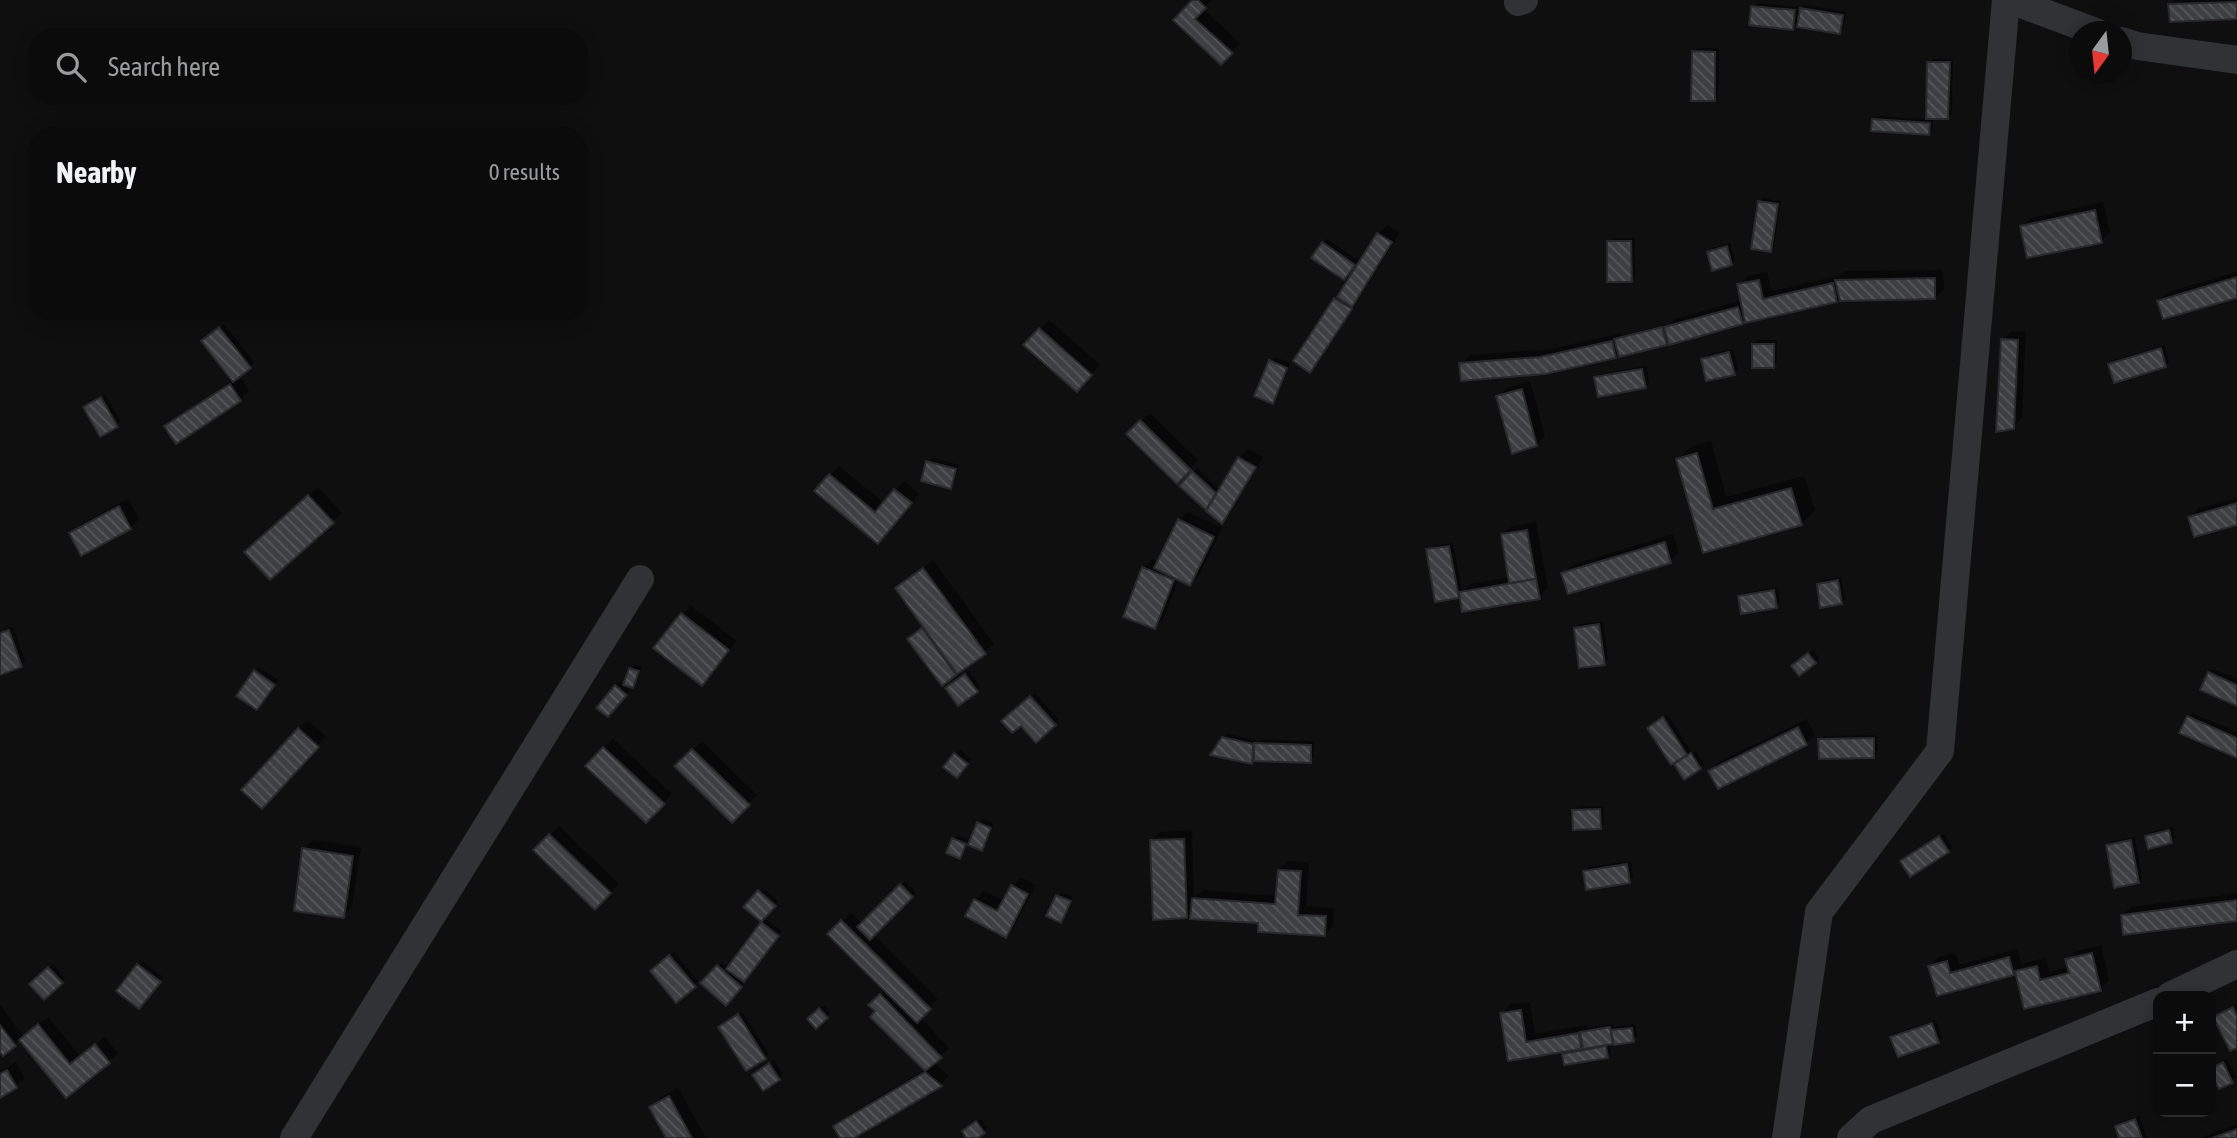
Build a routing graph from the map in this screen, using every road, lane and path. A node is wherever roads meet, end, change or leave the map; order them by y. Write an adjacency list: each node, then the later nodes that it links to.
1 (2008, 0): 2 (street); 10 (street)
2 (2069, 22)
3 (2132, 44): 4 (street)
4 (2237, 60)
5 (640, 579): 9 (street)
6 (2237, 964): 7 (street)
7 (2180, 991)
8 (2153, 1004): 11 (street)
9 (294, 1138)
10 (1786, 1138)
11 (1851, 1138)

